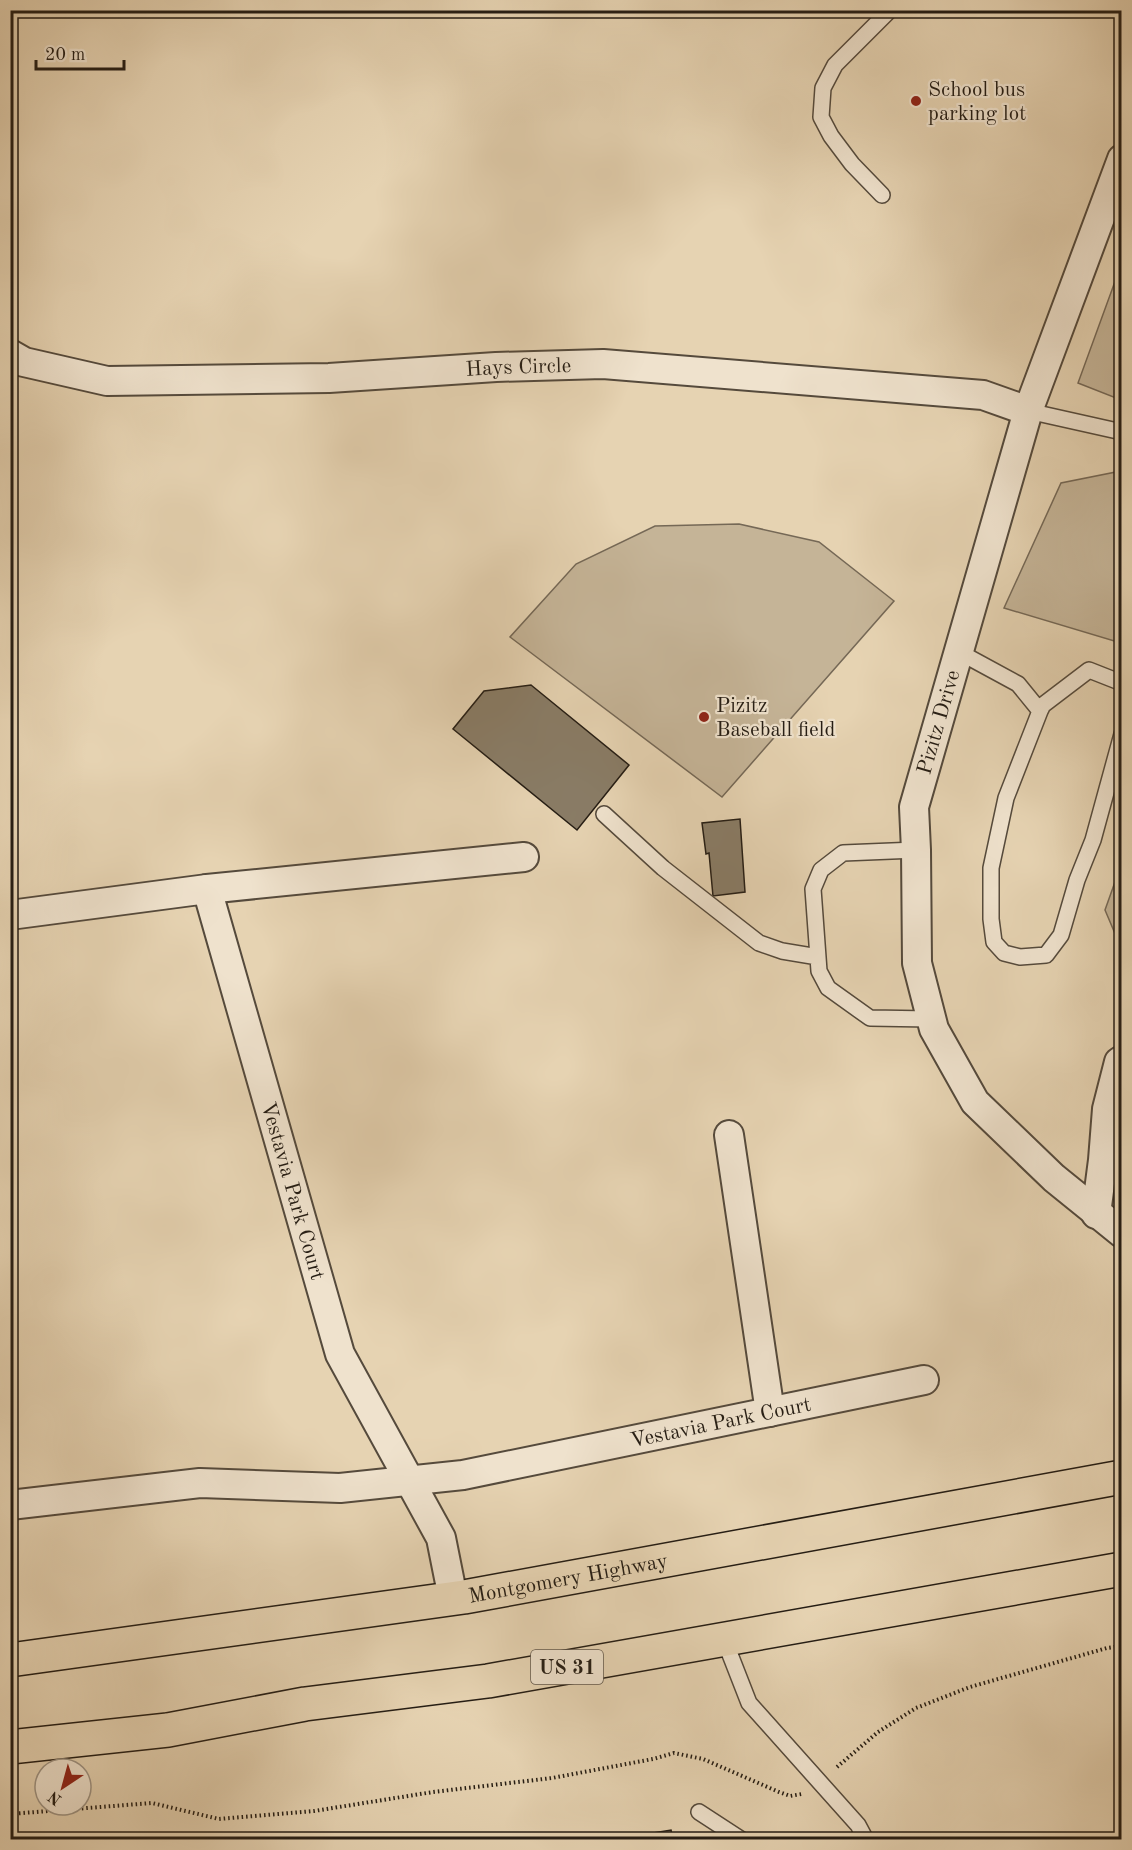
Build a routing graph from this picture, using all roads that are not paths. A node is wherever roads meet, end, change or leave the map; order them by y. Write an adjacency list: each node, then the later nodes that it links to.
1 (890, 10): 3 (lane)
2 (1122, 159): 5 (street, Pizitz Drive)
3 (882, 195)
4 (10, 354): 5 (street, Hays Circle)
5 (1028, 411): 6 (lane); 7 (street, Pizitz Drive)
6 (1122, 432)
7 (958, 652): 9 (lane); 12 (street, Pizitz Drive)
8 (1122, 682): 9 (lane)
9 (1040, 711): 10 (lane)
10 (1122, 734)
11 (604, 814): 16 (lane)
12 (916, 850): 16 (lane); 17 (street, Pizitz Drive)
13 (524, 857): 14 (street)
14 (207, 889): 15 (street); 25 (street, Vestavia Park Court)
15 (10, 915)
16 (818, 957): 17 (lane)
17 (931, 1019): 20 (street, Pizitz Drive)
18 (1122, 1060): 20 (street)
19 (729, 1135): 23 (street)
20 (1096, 1214): 21 (street, Pizitz Drive)
21 (1122, 1233)
22 (924, 1380): 23 (street, Vestavia Park Court)
23 (770, 1412): 25 (street, Vestavia Park Court)
24 (1122, 1477): 28 (main road, Montgomery Highway)
25 (410, 1481): 26 (street, Vestavia Park Court); 28 (street, Vestavia Park Court)
26 (10, 1505)
27 (1122, 1569): 29 (main road, US 31)
28 (453, 1598): 30 (main road, Montgomery Highway)
29 (724, 1639): 31 (main road, US 31); 34 (lane)
30 (10, 1660)
31 (10, 1747)
32 (699, 1812): 33 (lane)
33 (742, 1839)
34 (866, 1839)

